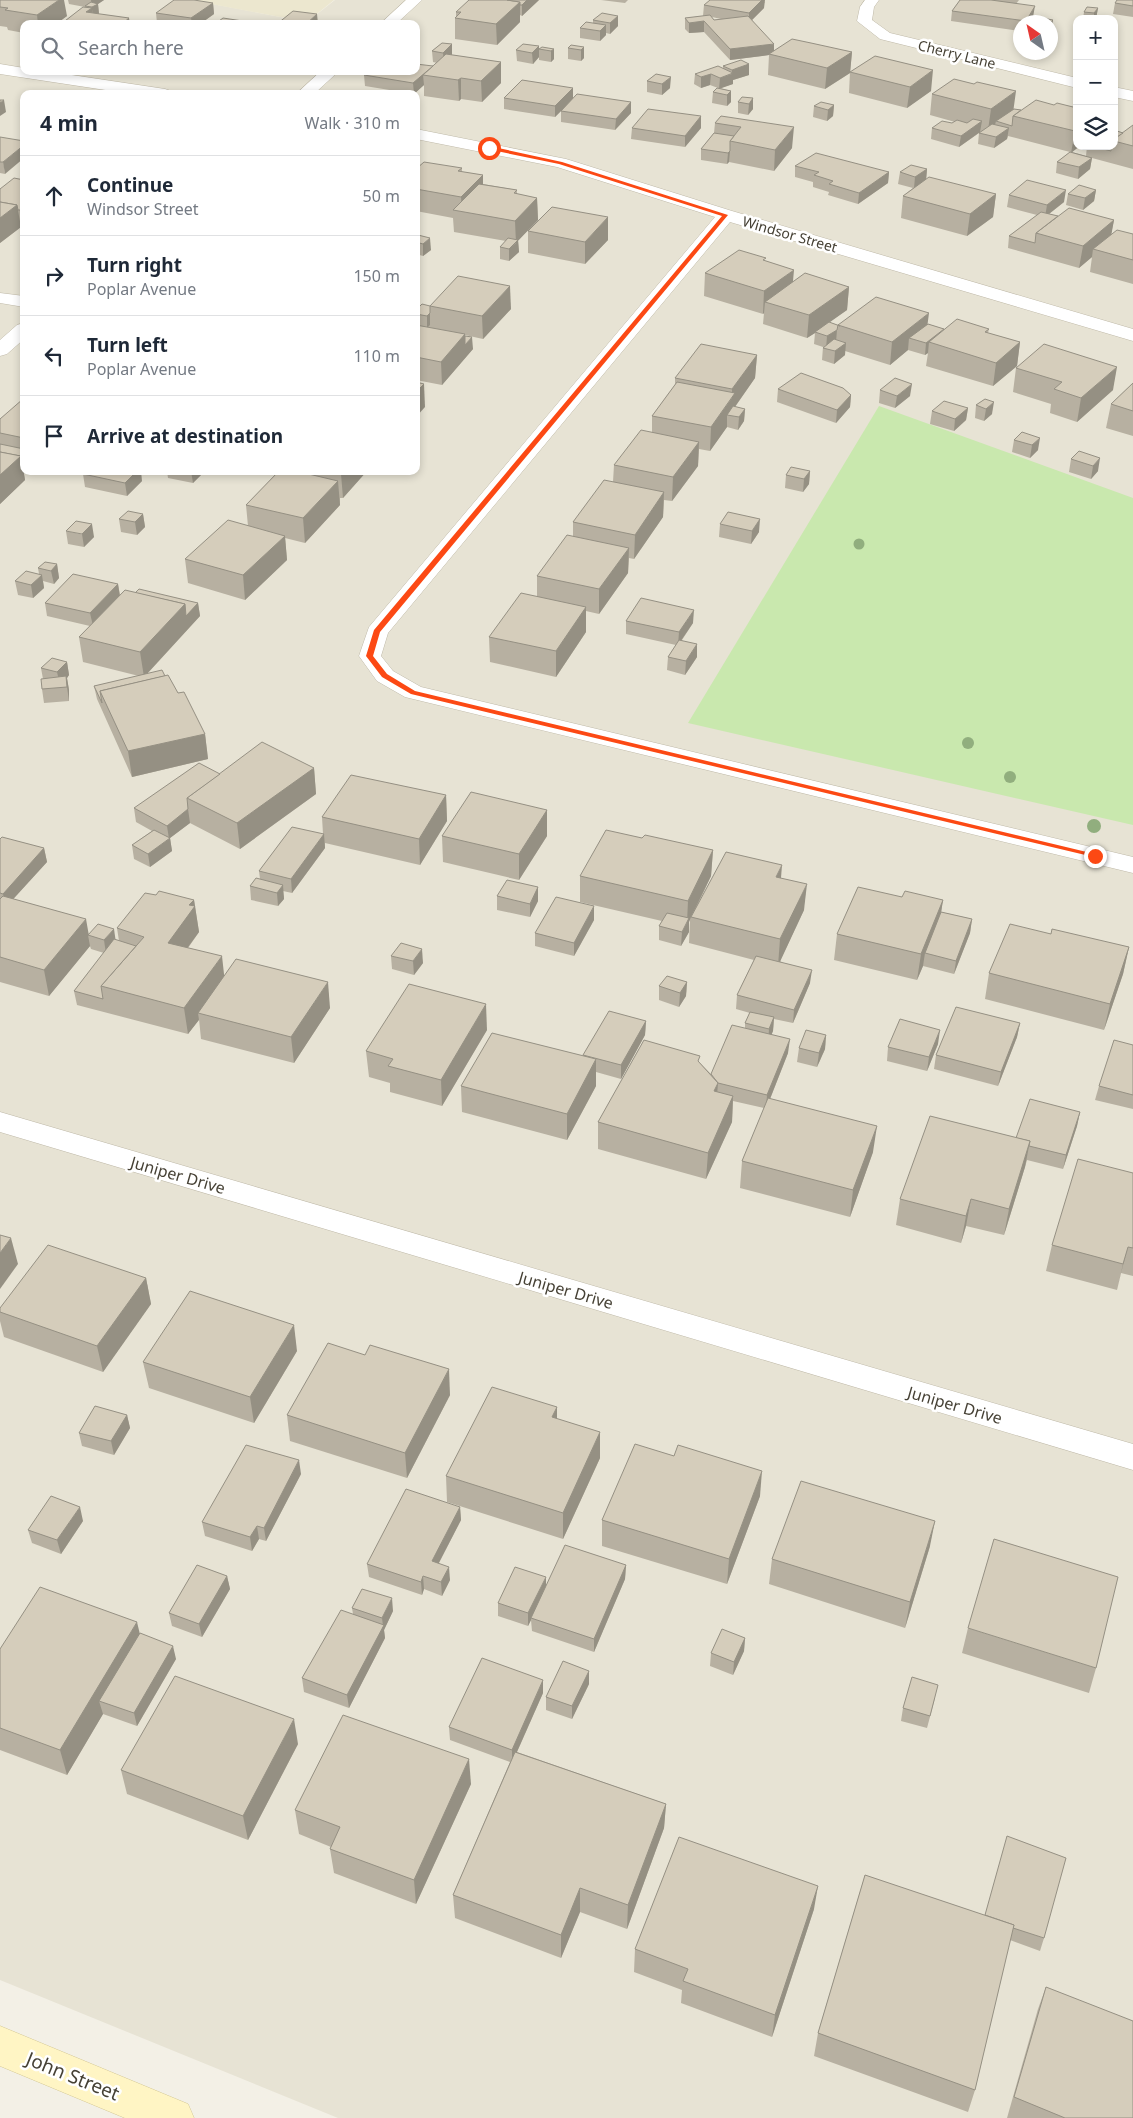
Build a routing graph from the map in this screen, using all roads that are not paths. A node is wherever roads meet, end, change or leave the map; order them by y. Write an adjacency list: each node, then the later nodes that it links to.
1 (415, 0): 3 (street)
2 (872, 0): 8 (street, Cherry Lane)
3 (392, 20)
4 (0, 69): 5 (street)
5 (20, 72)
6 (40, 75): 9 (street)
7 (326, 75): 10 (street)
8 (1073, 82)
9 (139, 90)
10 (309, 90)
11 (1118, 93): 12 (street)
12 (1133, 96)
13 (420, 135): 14 (street, Windsor Street)
14 (726, 215): 18 (street, Windsor Street); 20 (street)
15 (0, 298): 16 (street)
16 (20, 301)
17 (20, 332): 19 (street)
18 (1133, 335)
19 (0, 350)
20 (1133, 865)
21 (0, 1122): 22 (street, Juniper Drive)
22 (1133, 1457)
23 (0, 2046): 24 (main road, John Street)
24 (174, 2118)

